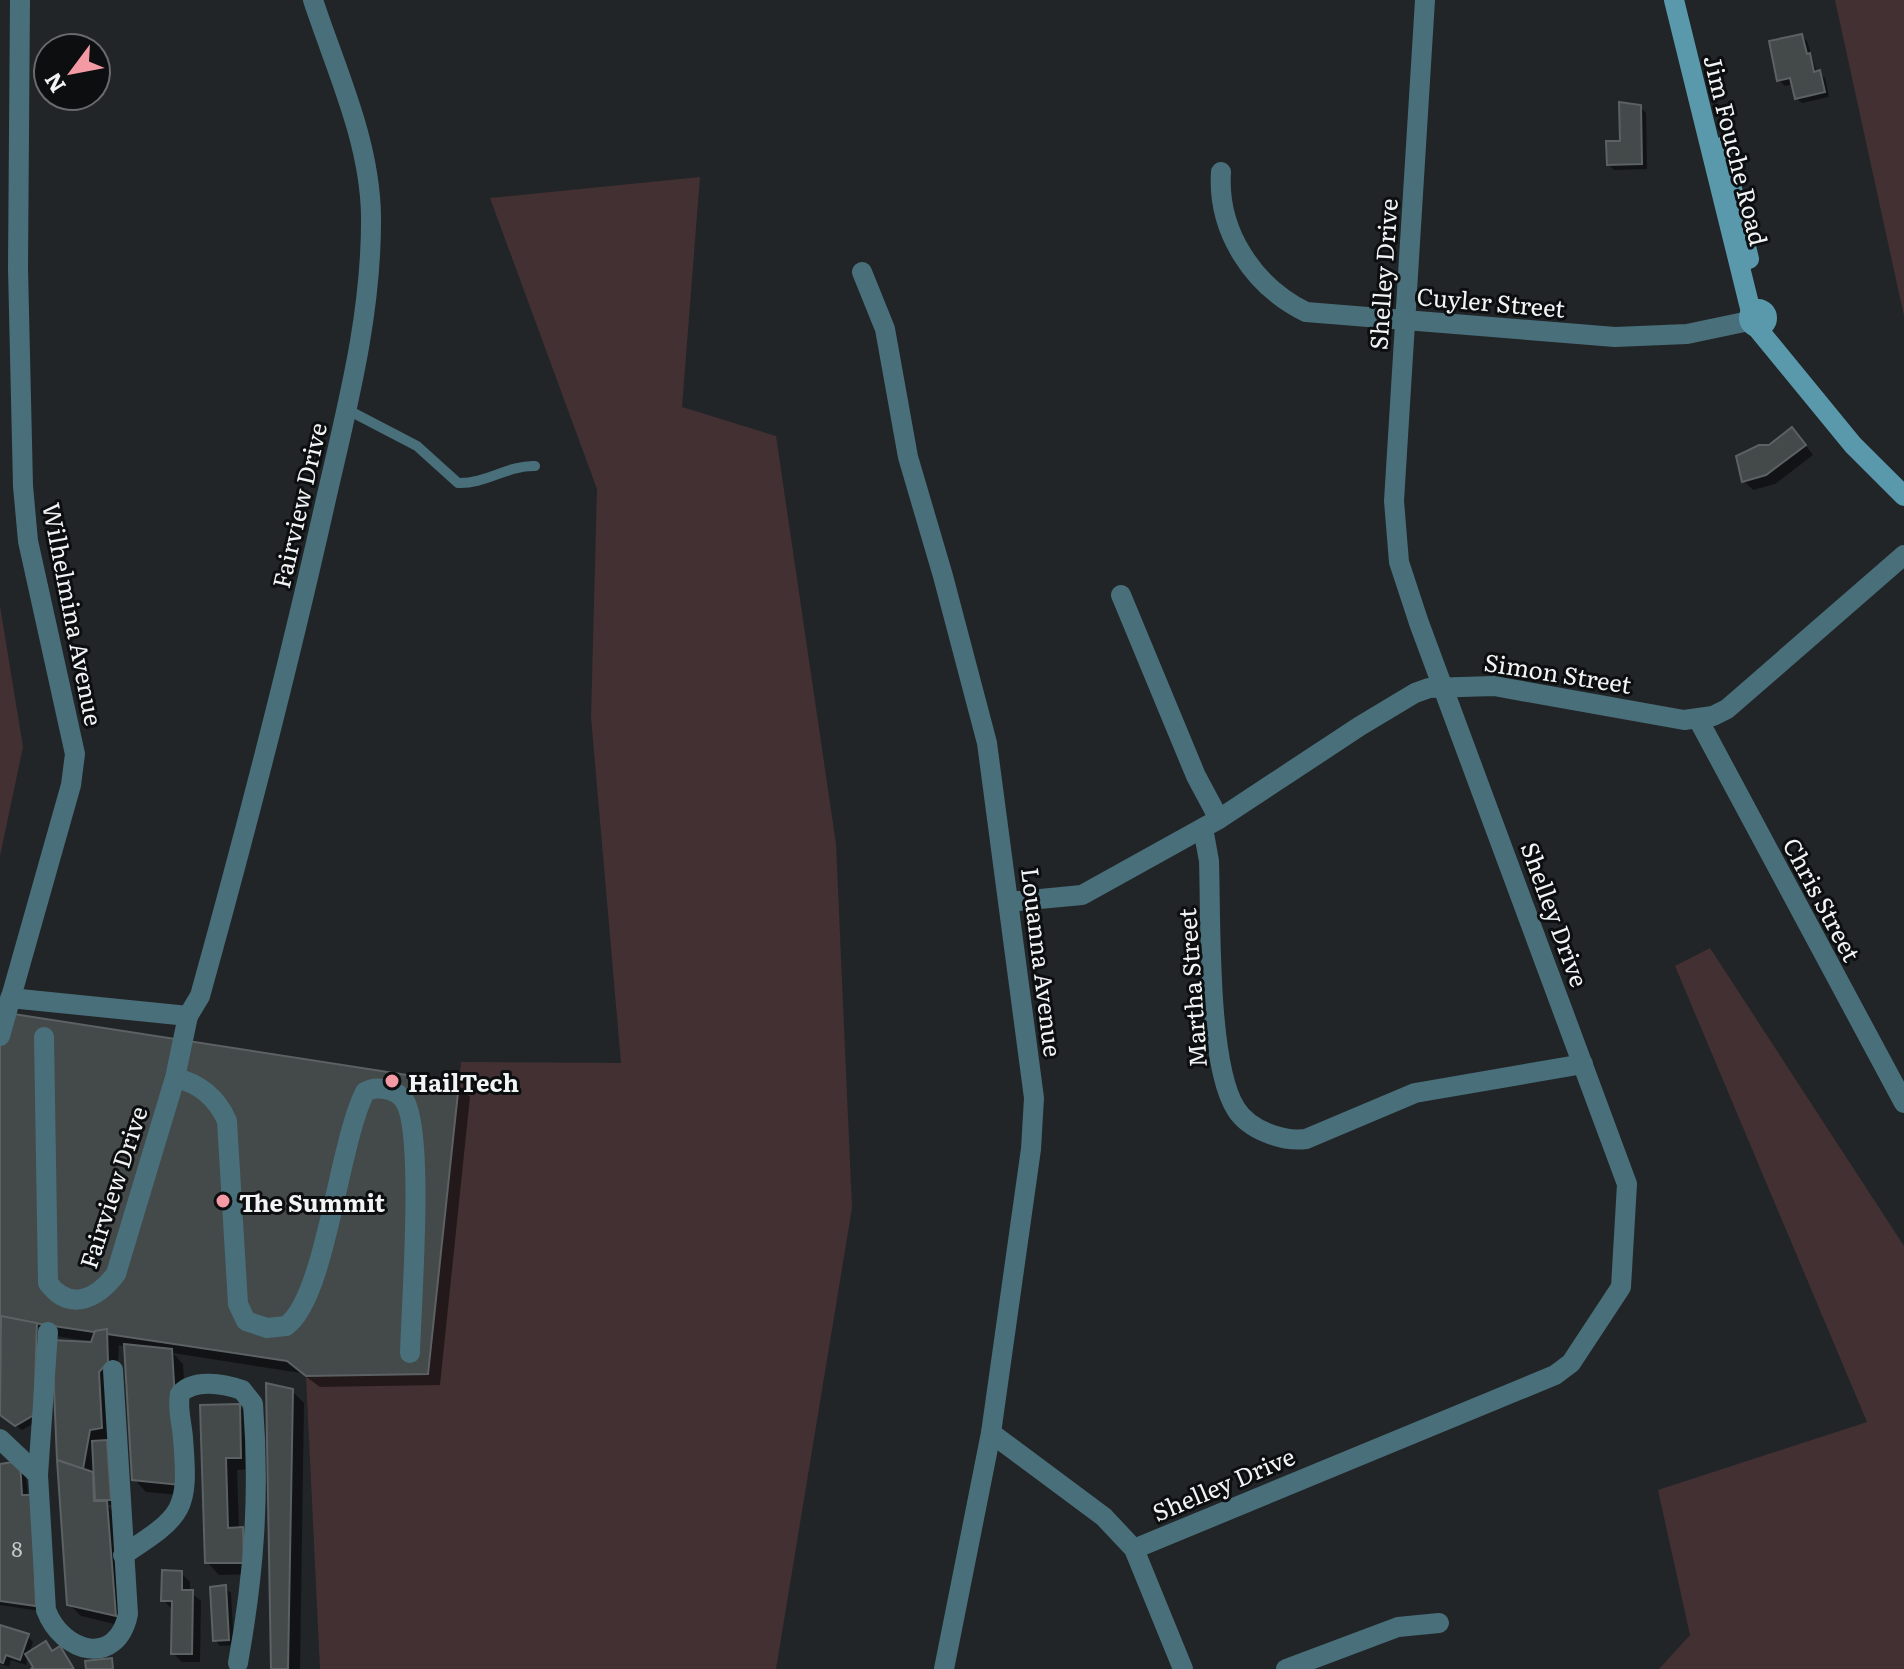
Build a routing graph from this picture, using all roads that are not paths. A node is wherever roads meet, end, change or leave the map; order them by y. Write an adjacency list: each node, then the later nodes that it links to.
1 (20, 0): 20 (street, Wilhelmina Avenue)
2 (313, 0): 11 (street, Fairview Drive)
3 (1425, 0): 10 (street, Shelley Drive)
4 (1674, 0): 7 (street, Jim Fouche Road)
5 (1684, 0): 7 (street, Jim Fouche Road)
6 (1221, 172): 10 (street, Cuyler Street)
7 (1745, 267): 9 (street, Jim Fouche Road)
8 (862, 272): 19 (street, Louanna Avenue)
9 (1758, 318): 10 (street, Cuyler Street); 13 (street, Jim Fouche Road)
10 (1405, 321): 16 (street, Shelley Drive)
11 (346, 409): 12 (lane); 21 (street, Fairview Drive)
12 (535, 466)
13 (1904, 493)
14 (1904, 555): 17 (street, Simon Street)
15 (1121, 595): 18 (street, Martha Street)
16 (1444, 686): 17 (street, Simon Street); 18 (street, Simon Street); 24 (street, Shelley Drive)
17 (1698, 719): 26 (street, Chris Street)
18 (1211, 824): 19 (street, Simon Street); 24 (street, Martha Street)
19 (1009, 902): 30 (street, Louanna Avenue)
20 (10, 998): 21 (street); 22 (street, Wilhelmina Avenue)
21 (188, 1016): 25 (street, Fairview Drive)
22 (0, 1036)
23 (44, 1037): 25 (street, Fairview Drive)
24 (1583, 1064): 33 (street, Shelley Drive)
25 (175, 1078): 28 (street)
26 (1904, 1103)
27 (48, 1332): 32 (street)
28 (410, 1353)
29 (113, 1370): 34 (street)
30 (991, 1433): 33 (street); 37 (street, Louanna Avenue)
31 (0, 1439): 32 (street)
32 (38, 1475): 34 (street)
33 (1134, 1549): 38 (street)
34 (123, 1555): 36 (street)
35 (1439, 1623): 39 (street)
36 (238, 1663)
37 (944, 1669)
38 (1183, 1669)
39 (1286, 1669)

